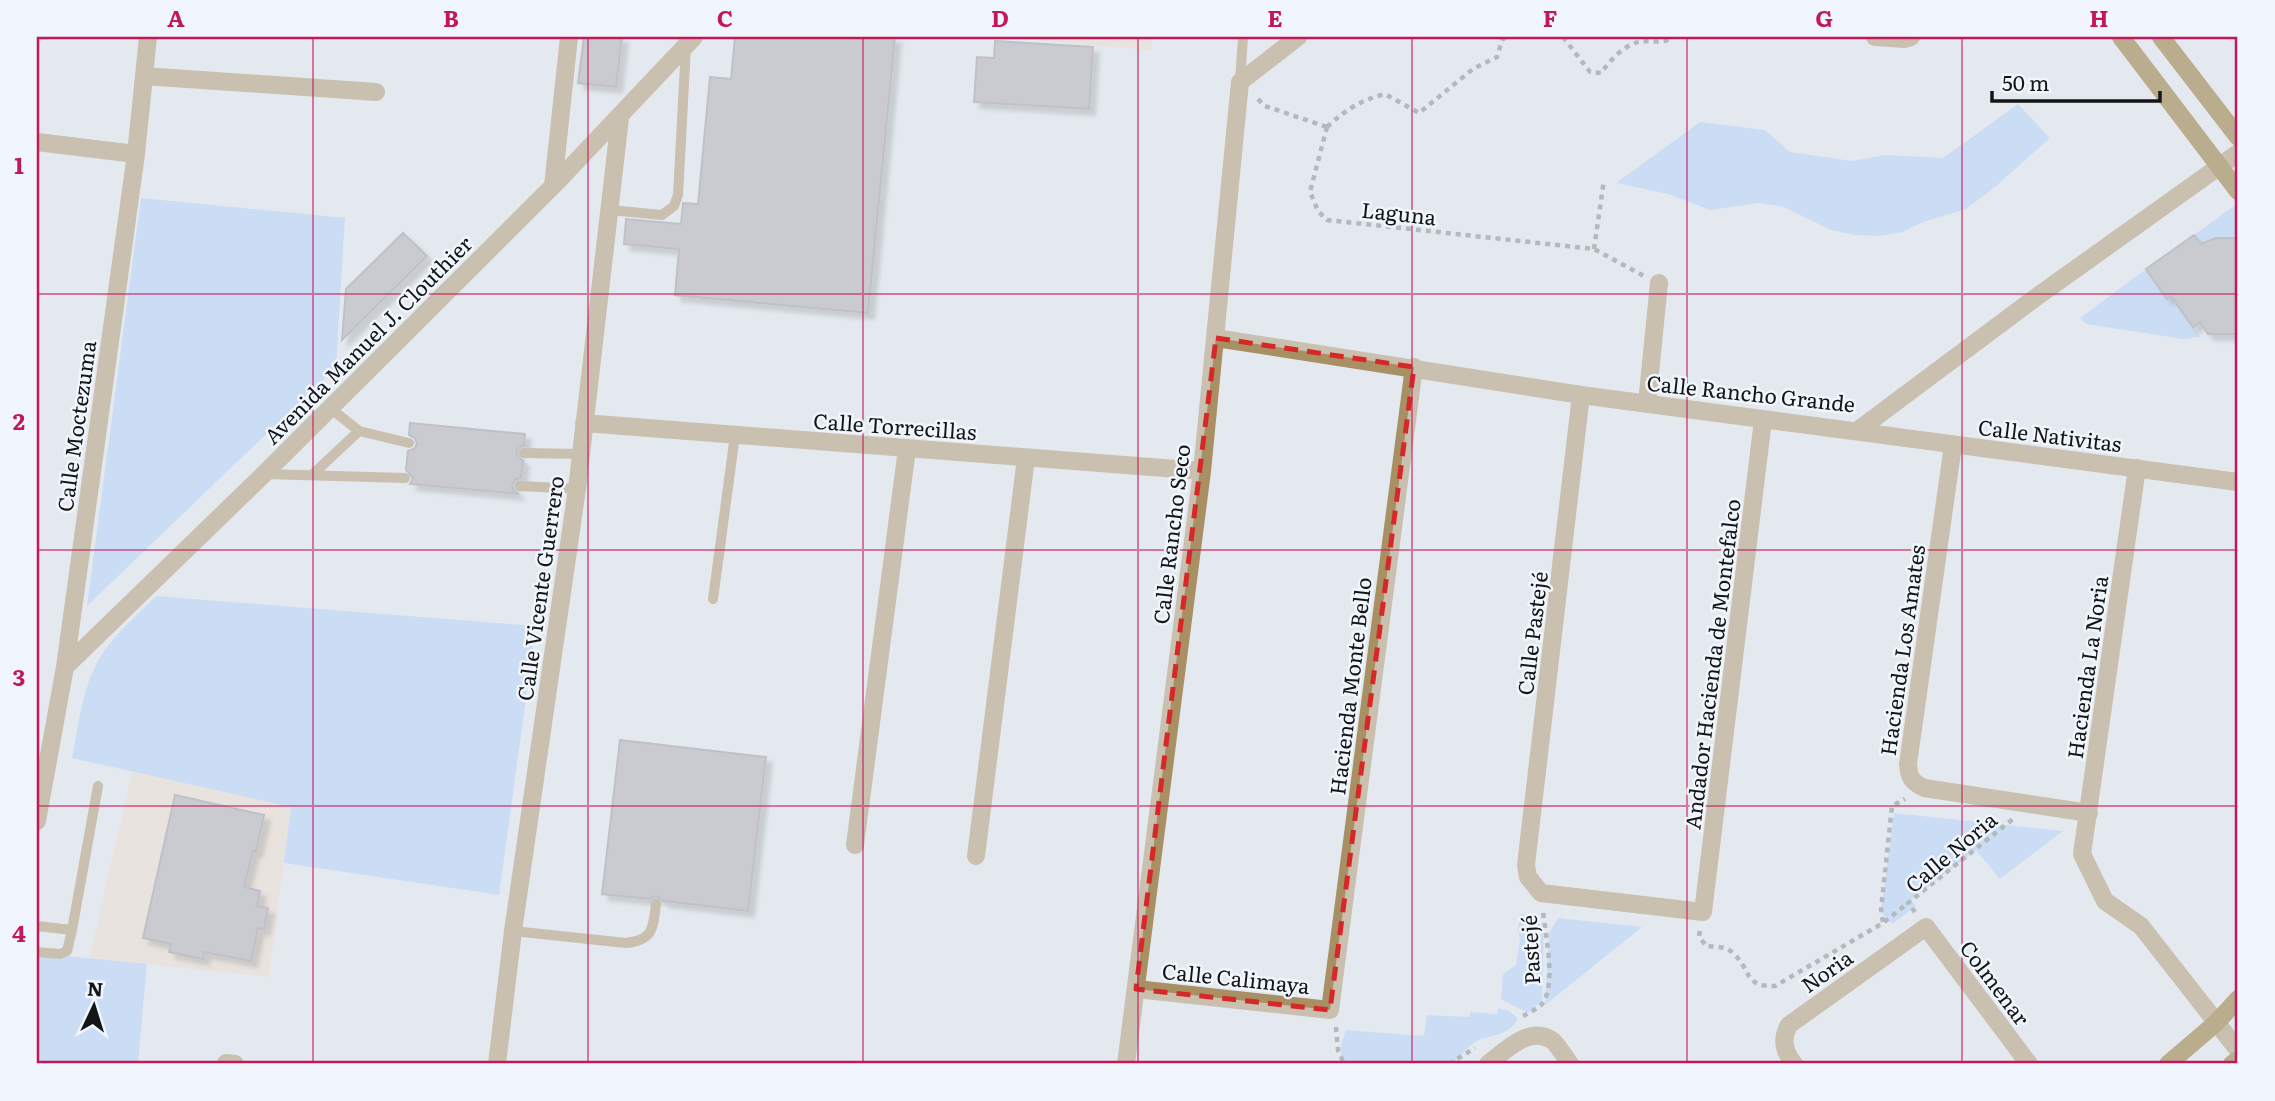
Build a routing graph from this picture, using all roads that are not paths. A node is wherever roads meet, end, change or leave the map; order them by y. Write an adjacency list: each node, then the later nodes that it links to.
1 (148, 37): 10 (street, Calle Moctezuma)
2 (569, 37): 19 (street)
3 (1243, 37): 11 (lane)
4 (1298, 37): 11 (street)
5 (1875, 37): 6 (street)
6 (1911, 37)
7 (2121, 37): 18 (street)
8 (2161, 37): 14 (street)
9 (690, 41): 13 (street, Avenida Manuel J. Clouthier); 21 (lane)
10 (144, 76): 12 (street); 17 (street, Calle Moctezuma)
11 (1240, 82): 23 (street, Calle Rancho Seco)
12 (376, 92)
13 (620, 118): 19 (street, Avenida Manuel J. Clouthier); 21 (street, Calle Vicente Guerrero)
14 (2238, 137)
15 (37, 142): 17 (street)
16 (2238, 153): 18 (street, Calle Rancho Grande)
17 (135, 154): 48 (street, Calle Moctezuma)
18 (2219, 166): 20 (street); 30 (street, Calle Rancho Grande)
19 (553, 186): 27 (street, Avenida Manuel J. Clouthier)
20 (2238, 191)
21 (610, 210): 29 (street, Calle Vicente Guerrero)
22 (1659, 284): 26 (street)
23 (1216, 338): 24 (street, Calle Rancho Grande); 40 (street, Calle Rancho Seco)
24 (1414, 367): 25 (street, Calle Rancho Grande); 63 (street, Hacienda Monte Bello)
25 (1581, 395): 26 (street, Calle Rancho Grande); 54 (street, Calle Pastejé)
26 (1647, 404): 28 (street, Calle Rancho Grande)
27 (330, 408): 31 (lane); 41 (street, Avenida Manuel J. Clouthier)
28 (1763, 420): 30 (street, Calle Rancho Grande); 54 (street, Andador Hacienda de Montefalco)
29 (584, 423): 32 (street, Calle Torrecillas); 37 (street, Calle Vicente Guerrero)
30 (1857, 430): 34 (street, Calle Nativitas)
31 (359, 431): 33 (lane); 42 (lane)
32 (735, 435): 35 (street, Calle Torrecillas); 47 (lane)
33 (409, 443)
34 (1953, 445): 39 (street, Calle Nativitas); 50 (street, Hacienda Los Amates)
35 (907, 449): 38 (street, Calle Torrecillas); 52 (street)
36 (524, 453): 37 (lane)
37 (580, 454): 46 (street, Calle Vicente Guerrero)
38 (1026, 458): 40 (street, Calle Torrecillas); 53 (street)
39 (2137, 468): 44 (street, Calle Nativitas); 50 (street, Hacienda La Noria)
40 (1202, 471): 61 (street, Calle Rancho Seco)
41 (264, 474): 42 (lane); 48 (street, Avenida Manuel J. Clouthier)
42 (312, 475): 43 (lane)
43 (405, 478)
44 (2238, 482)
45 (520, 486): 46 (lane)
46 (577, 489): 59 (street, Calle Vicente Guerrero)
47 (713, 599)
48 (65, 667): 51 (street, Calle Moctezuma)
49 (98, 786): 58 (lane)
50 (2089, 813): 64 (street, Hacienda La Noria)
51 (37, 821)
52 (855, 845)
53 (976, 856)
54 (1541, 892)
55 (656, 904): 59 (lane)
56 (37, 926): 58 (lane)
57 (1926, 927): 71 (street, Noria); 72 (street, Colmenar)
58 (72, 930): 60 (lane)
59 (513, 931): 67 (street, Calle Vicente Guerrero)
60 (37, 952)
61 (1136, 989): 63 (street, Calle Calimaya); 68 (street, Calle Rancho Seco)
62 (2238, 999): 64 (street)
63 (1330, 1010)
64 (2216, 1023): 65 (street, Hacienda La Noria); 73 (street)
65 (2238, 1050)
66 (2238, 1060): 74 (street)
67 (497, 1064)
68 (1126, 1064)
69 (1488, 1064): 70 (street)
70 (1570, 1064)
71 (1794, 1064)
72 (2029, 1064)
73 (2168, 1064)
74 (2232, 1064)

